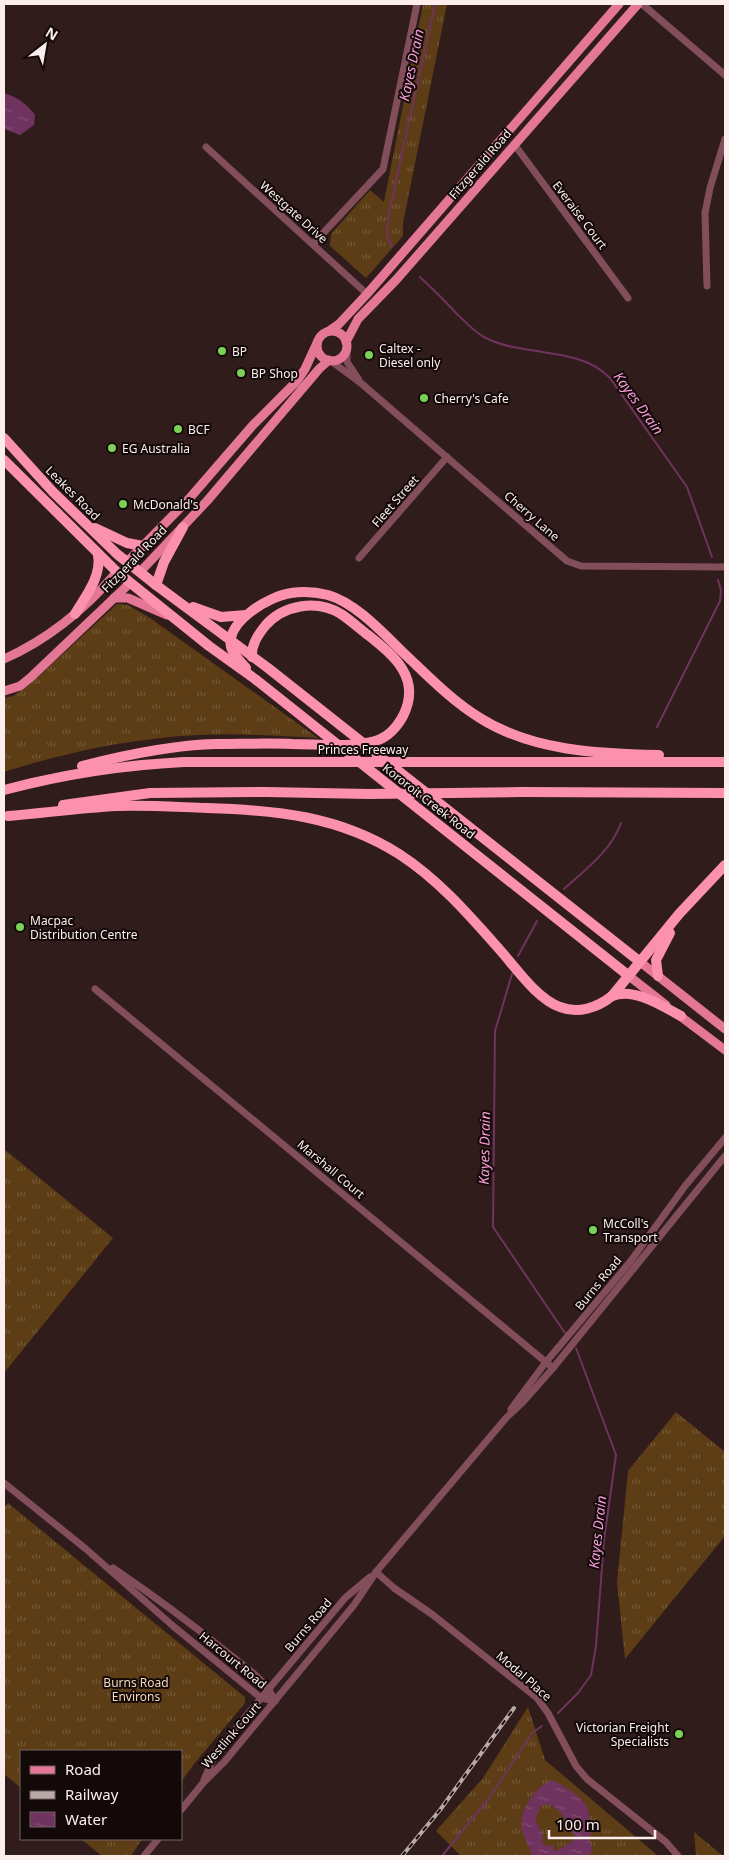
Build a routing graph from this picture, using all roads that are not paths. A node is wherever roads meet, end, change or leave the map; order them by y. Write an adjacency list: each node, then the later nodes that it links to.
1 (418, 4): 9 (street)
2 (619, 4): 11 (main road, Fitzgerald Road)
3 (638, 4): 7 (main road, Fitzgerald Road)
4 (642, 4): 5 (street)
5 (725, 75)
6 (725, 139): 10 (street)
7 (514, 144): 12 (street, Everaise Court); 15 (main road, Fitzgerald Road)
8 (206, 147): 9 (street, Westgate Drive)
9 (313, 244): 11 (street, Westgate Drive)
10 (707, 286)
11 (367, 294): 13 (main road, Fitzgerald Road)
12 (628, 298)
13 (329, 331): 14 (main road); 15 (main road)
14 (317, 343): 16 (main road); 23 (main road, Fitzgerald Road)
15 (346, 344): 16 (main road); 17 (street, Cherry Lane)
16 (330, 360): 17 (street, Cherry Lane); 22 (main road, Fitzgerald Road)
17 (362, 384): 19 (street, Cherry Lane)
18 (4, 438): 21 (highway, Leakes Road)
19 (447, 458): 25 (street, Fleet Street); 27 (street, Cherry Lane)
20 (4, 460): 24 (highway)
21 (86, 524): 23 (highway); 26 (highway, Leakes Road)
22 (183, 527): 29 (main road, Fitzgerald Road); 31 (highway)
23 (143, 546): 26 (main road, Fitzgerald Road)
24 (98, 555): 28 (highway); 34 (highway)
25 (360, 558)
26 (127, 562): 28 (highway, Fitzgerald Road); 29 (highway, Kororoit Creek Road)
27 (725, 567)
28 (117, 572): 30 (highway, Kororoit Creek Road); 34 (main road, Fitzgerald Road)
29 (140, 572): 30 (highway, Fitzgerald Road); 31 (highway, Kororoit Creek Road)
30 (130, 583): 32 (main road, Fitzgerald Road); 36 (highway, Kororoit Creek Road)
31 (156, 585): 33 (highway, Kororoit Creek Road)
32 (114, 598): 36 (main road); 41 (main road, Fitzgerald Road)
33 (180, 602): 35 (highway); 37 (highway, Kororoit Creek Road)
34 (75, 614): 39 (main road, Fitzgerald Road)
35 (246, 615): 37 (highway); 42 (highway)
36 (174, 618): 40 (highway, Kororoit Creek Road)
37 (231, 640): 38 (highway, Kororoit Creek Road); 40 (highway)
38 (252, 657): 44 (highway); 49 (highway, Kororoit Creek Road)
39 (4, 659)
40 (255, 679): 50 (highway, Kororoit Creek Road)
41 (4, 691)
42 (725, 757)
43 (725, 762): 44 (highway, Princes Freeway)
44 (4, 789)
45 (725, 793): 46 (highway)
46 (6, 817): 53 (highway)
47 (725, 865): 48 (highway)
48 (679, 914): 49 (highway); 51 (highway)
49 (639, 961): 50 (highway); 51 (main road, Kororoit Creek Road)
50 (629, 976): 53 (highway); 54 (main road, Kororoit Creek Road)
51 (658, 976): 55 (main road, Kororoit Creek Road)
52 (95, 989): 61 (street, Marshall Court)
53 (612, 996): 54 (highway)
54 (681, 1016): 56 (main road, Kororoit Creek Road)
55 (725, 1029)
56 (725, 1050)
57 (725, 1138): 59 (street, Burns Road)
58 (725, 1156): 60 (street, Burns Road)
59 (646, 1239): 60 (street); 61 (street, Burns Road)
60 (654, 1245): 62 (street, Burns Road)
61 (546, 1362): 62 (street, Marshall Court); 63 (street, Burns Road)
62 (553, 1368): 63 (street, Burns Road)
63 (506, 1418): 66 (street, Burns Road)
64 (4, 1483): 65 (street, Harcourt Road)
65 (86, 1549): 67 (street, Harcourt Road); 68 (street, Harcourt Road)
66 (376, 1572): 67 (street, Burns Road); 69 (street, Burns Road); 74 (street, Modal Place)
67 (269, 1688): 68 (street, Burns Road); 69 (street, Harcourt Road)
68 (262, 1698): 69 (street, Harcourt Road); 70 (street, Westlink Court)
69 (275, 1702): 70 (street, Westlink Court)
70 (203, 1783): 71 (street, Westlink Court)
71 (182, 1809)
72 (157, 1840): 73 (street)
73 (144, 1856)
74 (678, 1856)

